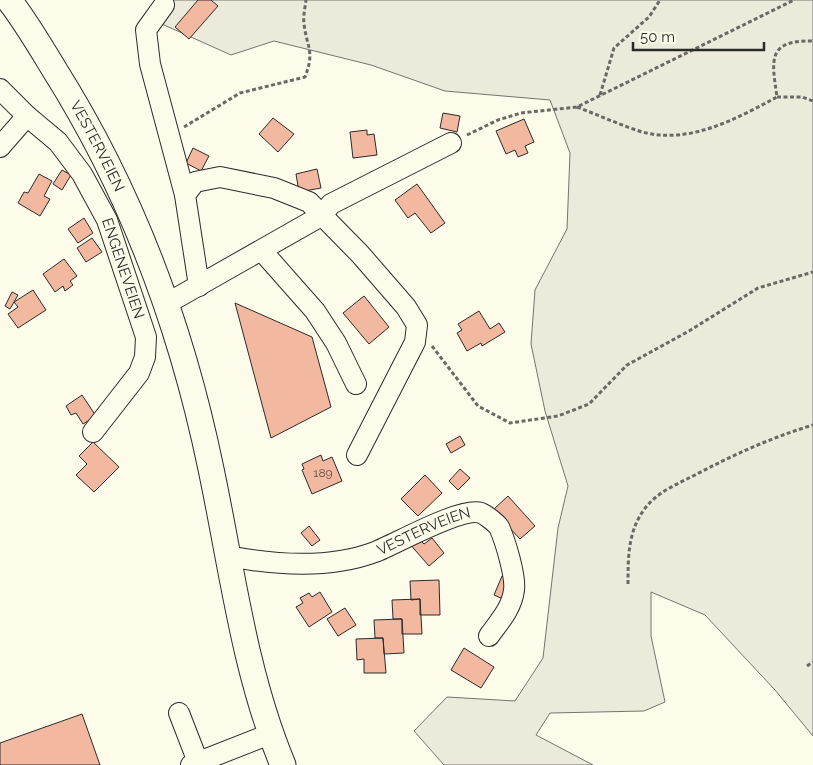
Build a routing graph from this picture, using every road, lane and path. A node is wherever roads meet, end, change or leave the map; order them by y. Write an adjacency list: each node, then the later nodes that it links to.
1 (9, 0): 21 (main road, VESTERVEIEN)
2 (306, 0): 13 (path)
3 (660, 0): 8 (path)
4 (794, 0): 8 (path)
5 (164, 5): 13 (street)
6 (813, 40): 9 (path)
7 (0, 89): 12 (street, ENGENEVEIEN)
8 (600, 96): 11 (path)
9 (777, 97): 10 (path); 11 (path)
10 (813, 101)
11 (577, 107): 14 (path)
12 (27, 116): 15 (street); 25 (street, ENGENEVEIEN)
13 (167, 134): 16 (street)
14 (451, 143): 17 (street)
15 (0, 147)
16 (185, 195): 17 (street); 20 (street)
17 (321, 216): 18 (street); 22 (street)
18 (262, 251): 20 (street); 23 (street)
19 (813, 272): 22 (path)
20 (199, 286): 21 (street)
21 (166, 304): 27 (main road, VESTERVEIEN)
22 (417, 325): 26 (street)
23 (356, 384)
24 (813, 425): 28 (path)
25 (93, 432)
26 (357, 455)
27 (228, 556): 29 (street, VESTERVEIEN); 33 (main road, VESTERVEIEN)
28 (628, 584)
29 (489, 636)
30 (813, 662): 31 (path)
31 (807, 666)
32 (179, 713): 34 (street)
33 (270, 734): 34 (street); 35 (main road, VESTERVEIEN)
34 (195, 764)
35 (283, 765)

